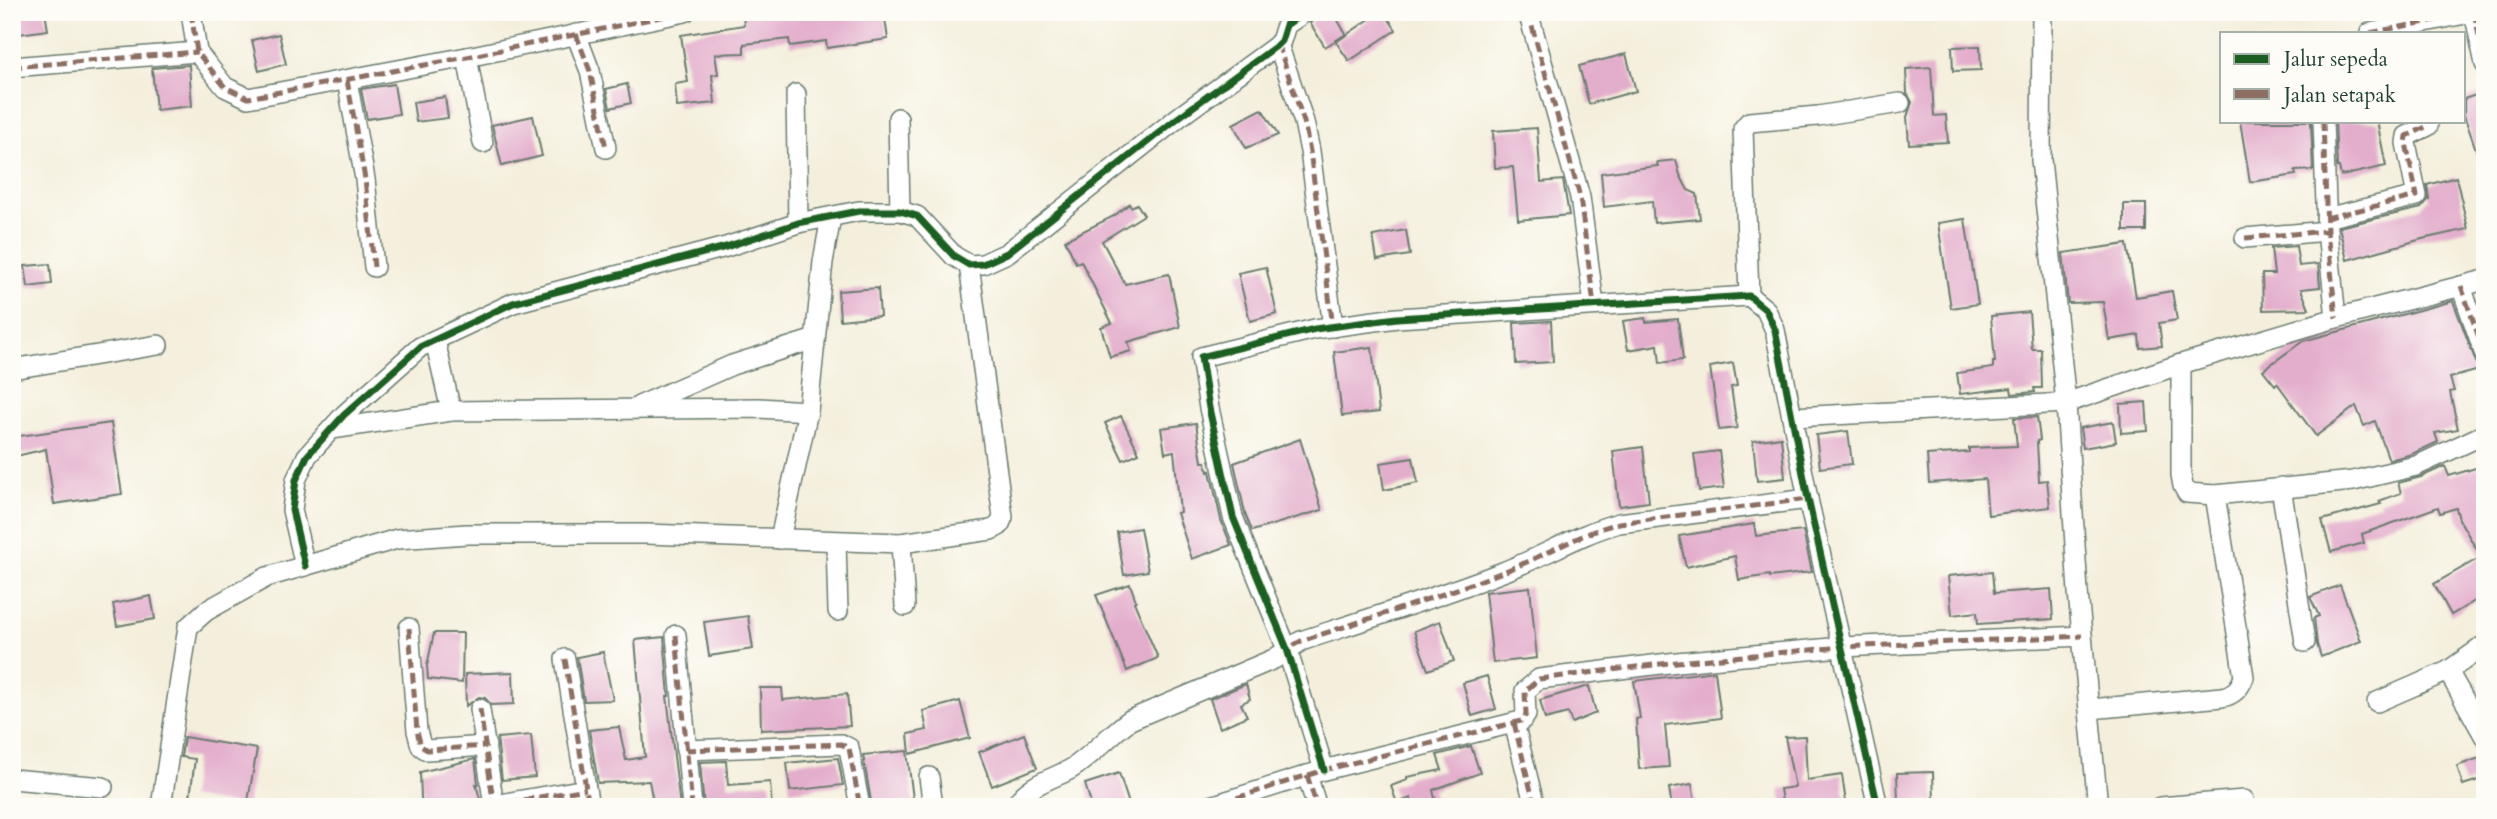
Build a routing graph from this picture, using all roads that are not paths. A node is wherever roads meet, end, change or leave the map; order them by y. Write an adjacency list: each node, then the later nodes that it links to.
1 (191, 12): 11 (street)
2 (685, 12): 9 (street)
3 (1305, 12): 7 (street)
4 (1528, 12): 33 (street)
5 (2042, 12): 42 (street)
6 (2475, 13): 8 (street); 13 (street)
7 (1281, 19): 10 (street)
8 (2375, 32)
9 (576, 34): 12 (street); 22 (street)
10 (1278, 44): 28 (street); 35 (street)
11 (197, 52): 14 (street); 15 (street)
12 (467, 57): 15 (street); 21 (street)
13 (2485, 64)
14 (12, 67)
15 (347, 80): 29 (street)
16 (796, 94): 25 (street)
17 (1899, 103): 32 (street)
18 (898, 117): 23 (street)
19 (2323, 122): 26 (street)
20 (2428, 126): 26 (street)
21 (483, 143)
22 (606, 148)
23 (900, 211): 24 (street); 28 (street)
24 (831, 217): 25 (street); 36 (street)
25 (798, 223): 37 (street)
26 (2326, 224): 27 (street); 34 (street)
27 (2245, 238)
28 (969, 265): 54 (street)
29 (374, 267)
30 (2485, 280): 31 (street)
31 (2461, 286): 34 (street); 39 (street)
32 (1749, 296): 33 (street); 46 (street)
33 (1594, 304): 35 (street)
34 (2336, 318): 40 (street)
35 (1333, 327): 64 (street)
36 (815, 339): 43 (street); 45 (street)
37 (435, 341): 44 (street); 47 (street)
38 (158, 345): 41 (street)
39 (2485, 355)
40 (2181, 364): 42 (street); 50 (street)
41 (12, 369)
42 (2066, 403): 46 (street); 60 (street)
43 (631, 409): 44 (street); 45 (street)
44 (451, 411): 47 (street)
45 (808, 411): 52 (street)
46 (1793, 417): 51 (street)
47 (332, 429): 55 (street)
48 (2485, 434): 49 (street)
49 (2281, 487): 50 (street); 61 (street)
50 (2216, 495): 69 (street)
51 (1808, 499): 63 (street); 64 (street)
52 (780, 539): 53 (street); 55 (street)
53 (836, 542): 54 (street); 57 (street)
54 (901, 543): 56 (street)
55 (305, 566): 81 (street)
56 (905, 606)
57 (838, 611)
58 (409, 628): 72 (street)
59 (676, 635): 73 (street)
60 (2082, 636): 63 (street); 69 (street)
61 (2305, 642)
62 (2485, 645): 66 (street)
63 (1842, 647): 70 (street); 89 (street)
64 (1287, 649): 74 (street); 85 (street)
65 (565, 659): 78 (street)
66 (2448, 671): 67 (street); 71 (street)
67 (2377, 702)
68 (480, 709): 72 (street)
69 (2090, 709): 90 (street)
70 (1514, 723): 74 (street); 88 (street)
71 (2485, 737)
72 (486, 746): 80 (street)
73 (686, 750): 82 (street); 83 (street)
74 (1316, 773): 86 (street); 87 (street)
75 (929, 776): 84 (street)
76 (12, 779): 77 (street)
77 (103, 787)
78 (588, 798): 80 (street)
79 (2244, 800): 91 (street)
80 (494, 806)
81 (162, 807)
82 (692, 807)
83 (860, 807)
84 (933, 807)
85 (1020, 807)
86 (1208, 807)
87 (1317, 807)
88 (1535, 807)
89 (1878, 807)
90 (2098, 807)
91 (2160, 807)

